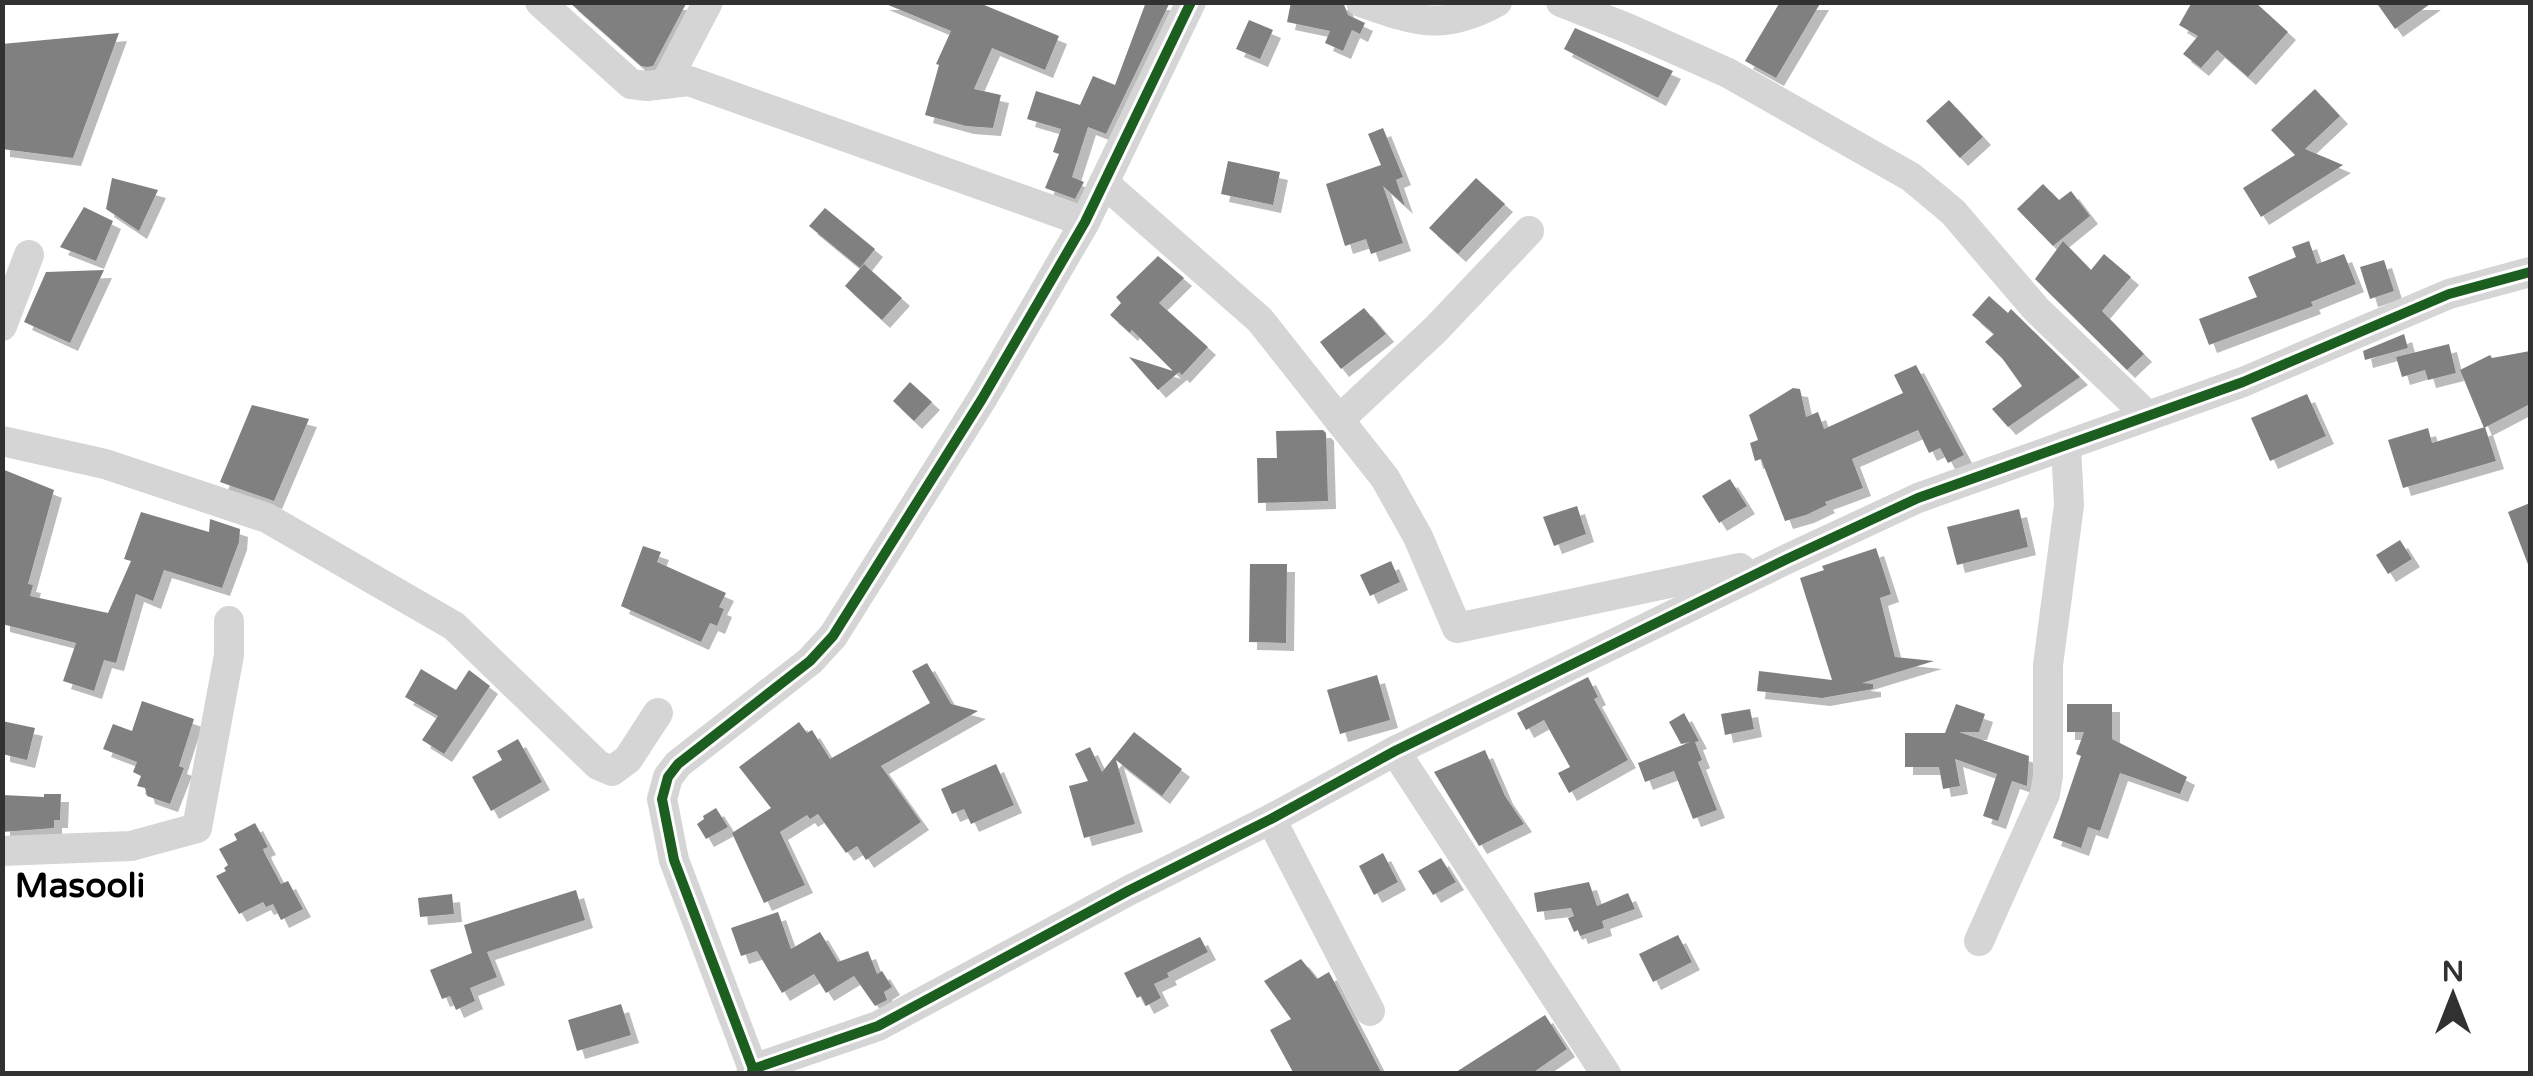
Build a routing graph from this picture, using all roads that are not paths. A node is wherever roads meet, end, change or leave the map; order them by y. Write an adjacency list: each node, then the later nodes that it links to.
1 (540, 2): 7 (street)
2 (708, 2): 7 (street)
3 (1190, 2): 8 (street)
4 (1360, 2): 5 (street)
5 (1498, 2)
6 (1561, 2): 14 (street)
7 (665, 84): 9 (street)
8 (1104, 183): 9 (street); 15 (street)
9 (1085, 222): 26 (street)
10 (1529, 231): 15 (street)
11 (29, 256): 13 (street)
12 (2530, 272): 14 (street)
13 (2, 326)
14 (2148, 416): 17 (street)
15 (1338, 420): 18 (street)
16 (2, 441): 20 (street)
17 (2066, 445): 18 (street); 24 (street)
18 (1787, 558): 21 (street)
19 (229, 621): 23 (street)
20 (658, 713)
21 (1395, 750): 22 (street); 27 (street)
22 (1271, 820): 25 (street); 26 (street)
23 (2, 851)
24 (1978, 941)
25 (1370, 1011)
26 (752, 1071)
27 (1606, 1074)

